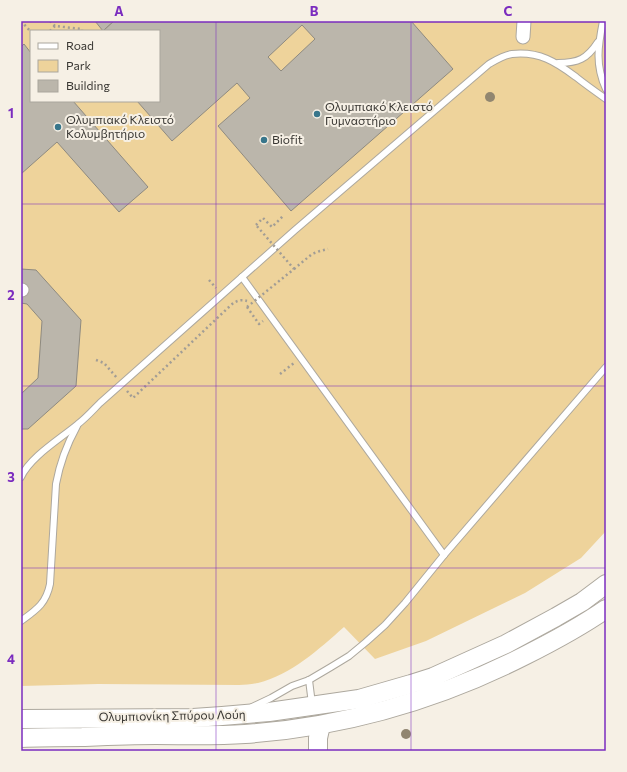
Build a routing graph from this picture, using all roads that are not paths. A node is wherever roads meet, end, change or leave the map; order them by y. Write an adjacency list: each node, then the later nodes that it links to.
1 (524, 21): 3 (street)
2 (602, 21): 4 (lane)
3 (523, 37)
4 (598, 41): 5 (lane); 6 (lane)
5 (558, 64): 7 (lane); 8 (lane)
6 (606, 89)
7 (606, 99)
8 (242, 278): 10 (lane); 12 (lane)
9 (606, 367): 12 (lane)
10 (79, 423): 11 (lane); 15 (lane)
11 (21, 477)
12 (444, 556): 16 (lane)
13 (606, 584): 17 (main road, Ολυμπιονίκη Σπύρου Λούη)
14 (606, 608): 20 (main road, Ολυμπιονίκη Σπύρου Λούη)
15 (21, 622)
16 (309, 680): 17 (lane); 18 (lane)
17 (313, 706): 18 (main road, Ολυμπιονίκη Σπύρου Λούη)
18 (222, 716): 19 (main road, Ολυμπιονίκη Σπύρου Λούη)
19 (21, 719)
20 (321, 725): 21 (main road, Ολυμπιονίκη Σπύρου Λούη); 22 (main road)
21 (21, 738)
22 (318, 751)

